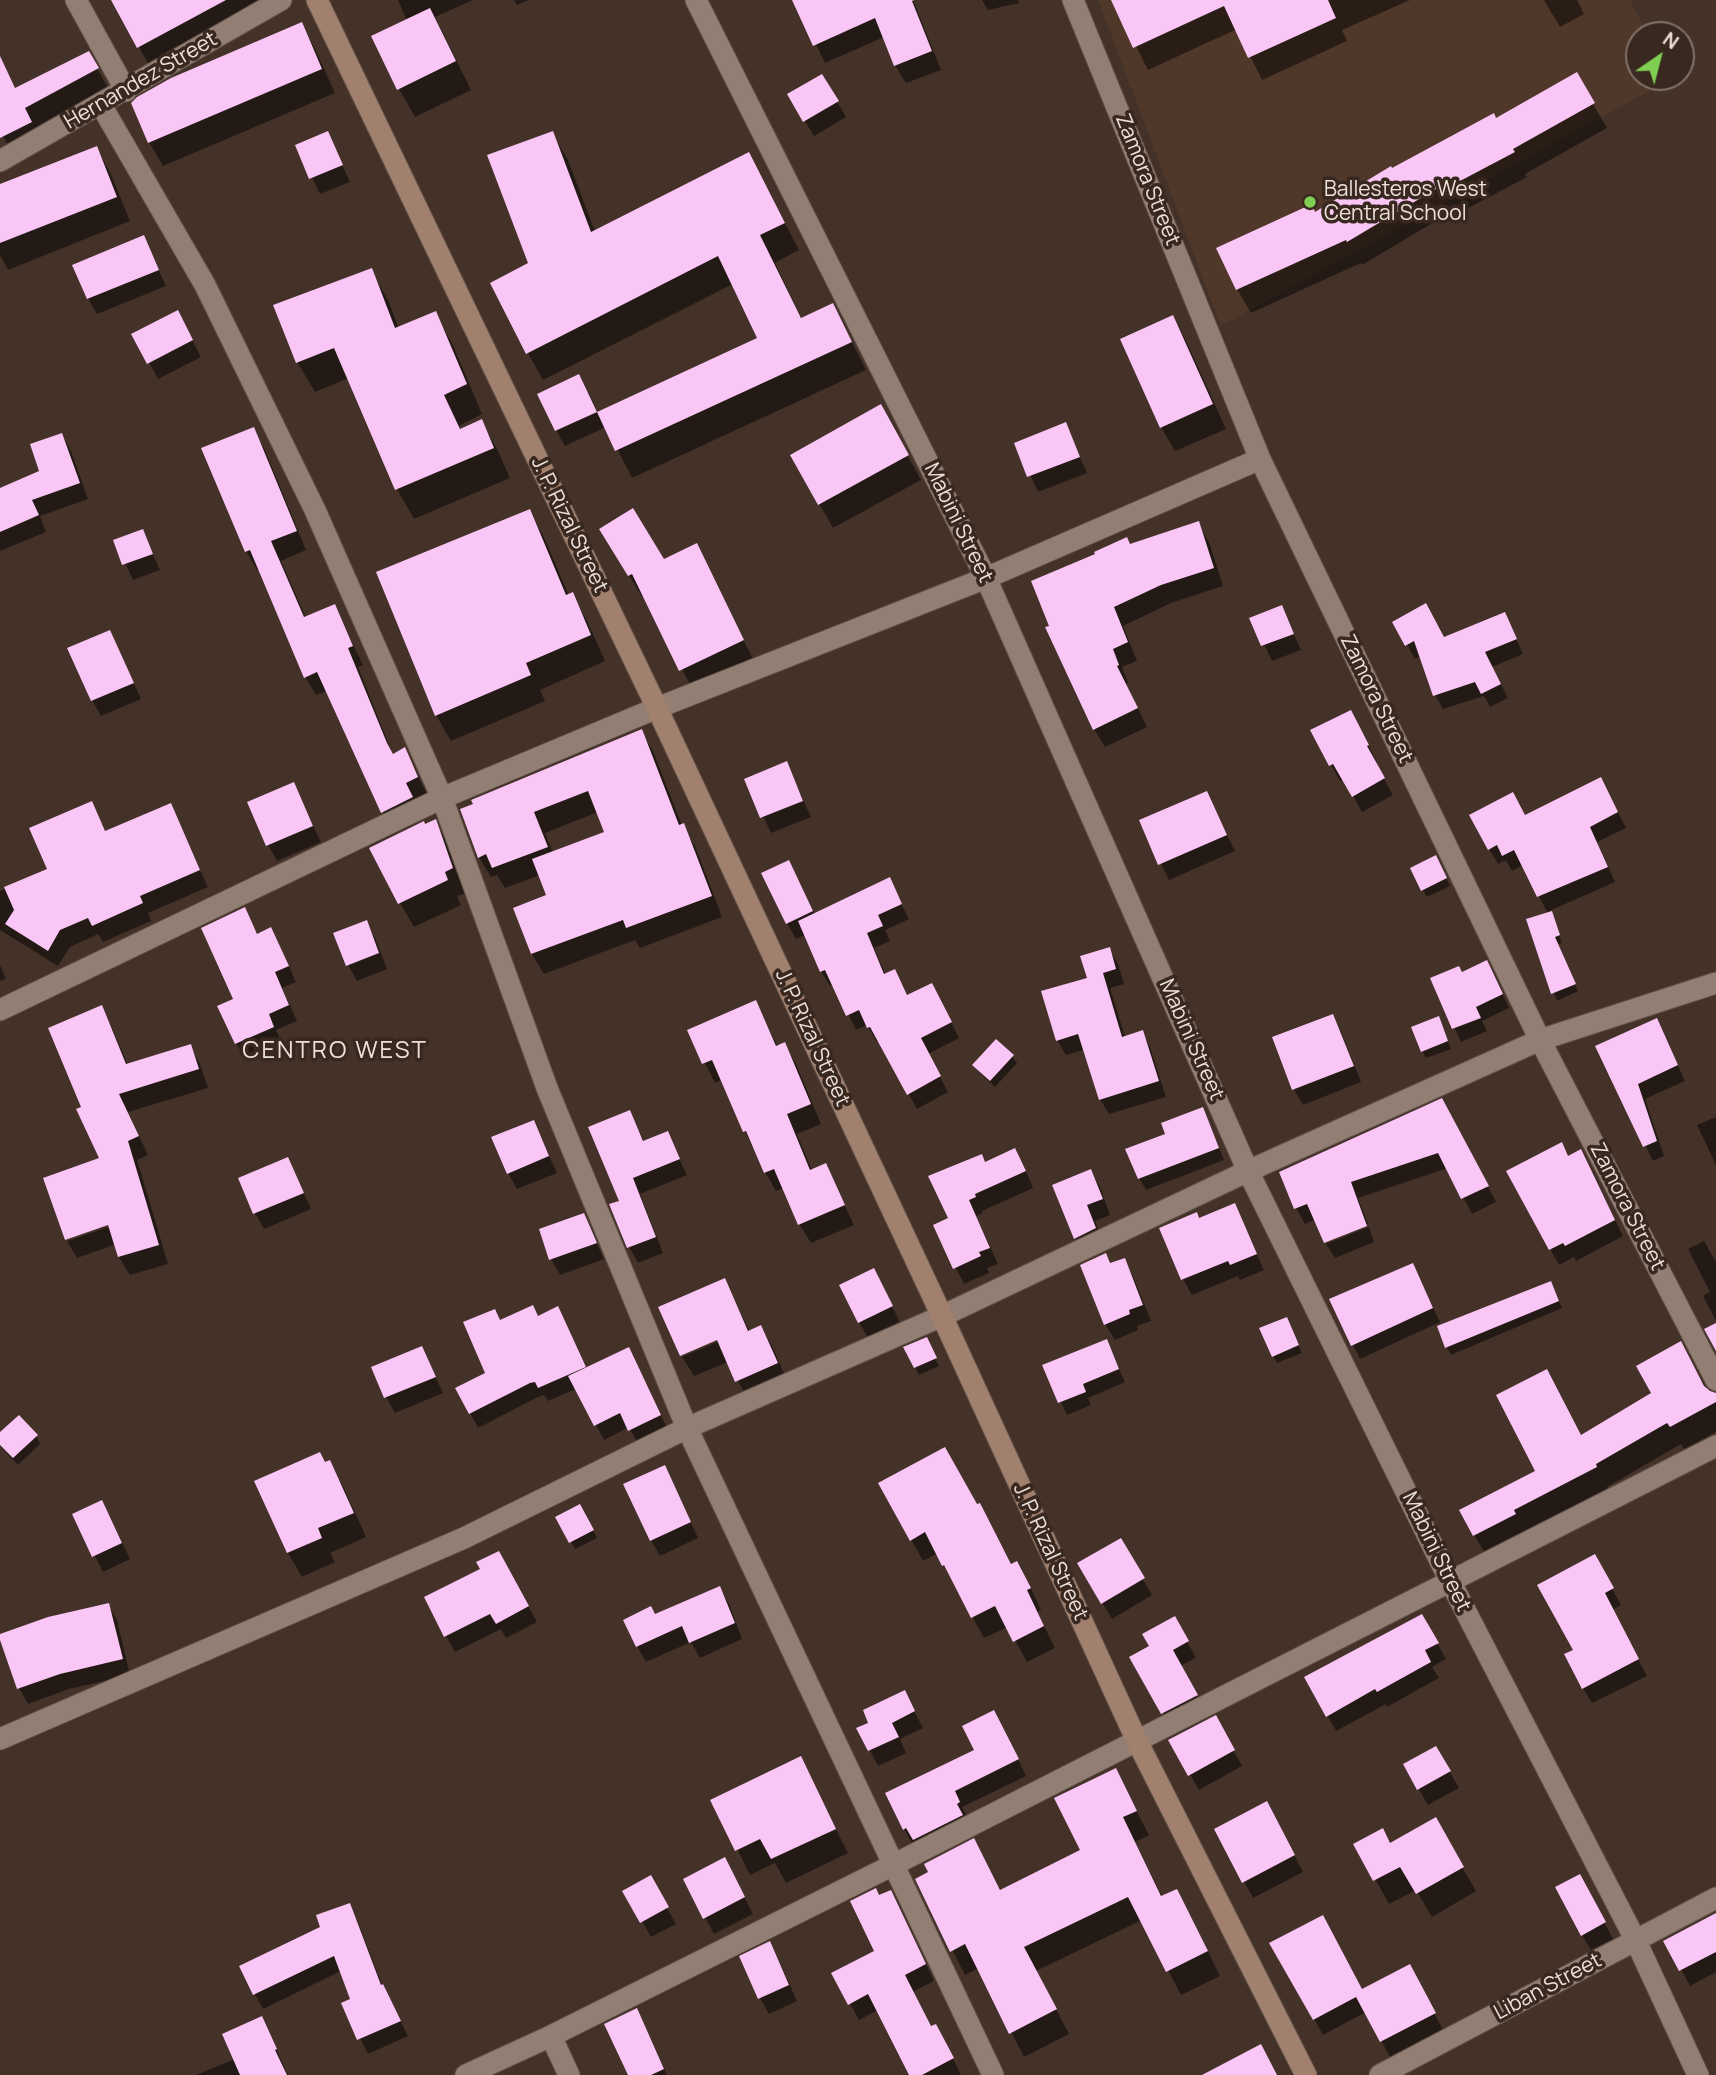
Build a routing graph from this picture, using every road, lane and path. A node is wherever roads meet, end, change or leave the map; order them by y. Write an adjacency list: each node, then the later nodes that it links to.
1 (76, 0): 6 (street)
2 (281, 0): 6 (street, Hernandez Street)
3 (317, 0): 11 (main road, J. P. Rizal Street)
4 (696, 0): 10 (street, Mabini Street)
5 (1073, 0): 9 (street, Zamora Street)
6 (126, 90): 7 (street, Hernandez Street)
7 (101, 105): 8 (street, Hernandez Street); 12 (street)
8 (0, 162)
9 (1260, 459): 10 (street); 15 (street, Zamora Street)
10 (986, 578): 11 (street); 16 (street, Mabini Street)
11 (657, 708): 12 (street); 17 (main road, J. P. Rizal Street)
12 (442, 798): 14 (street); 19 (street)
13 (1716, 983): 15 (street)
14 (0, 1010)
15 (1540, 1040): 16 (street); 18 (street, Zamora Street)
16 (1248, 1171): 17 (street); 21 (street, Mabini Street)
17 (942, 1316): 19 (street); 23 (main road, J. P. Rizal Street)
18 (1716, 1380)
19 (687, 1428): 22 (street); 24 (street)
20 (1716, 1446): 21 (street)
21 (1450, 1581): 23 (street); 26 (street, Mabini Street)
22 (0, 1740)
23 (1136, 1741): 24 (street); 31 (main road, J. P. Rizal Street)
24 (895, 1864): 27 (street); 30 (street)
25 (1716, 1898): 26 (street, Liban Street)
26 (1636, 1941): 32 (street, Liban Street); 33 (street, Mabini Street)
27 (551, 2036): 28 (street); 29 (street)
28 (466, 2075)
29 (569, 2075)
30 (993, 2075)
31 (1306, 2075)
32 (1380, 2075)
33 (1698, 2075)

